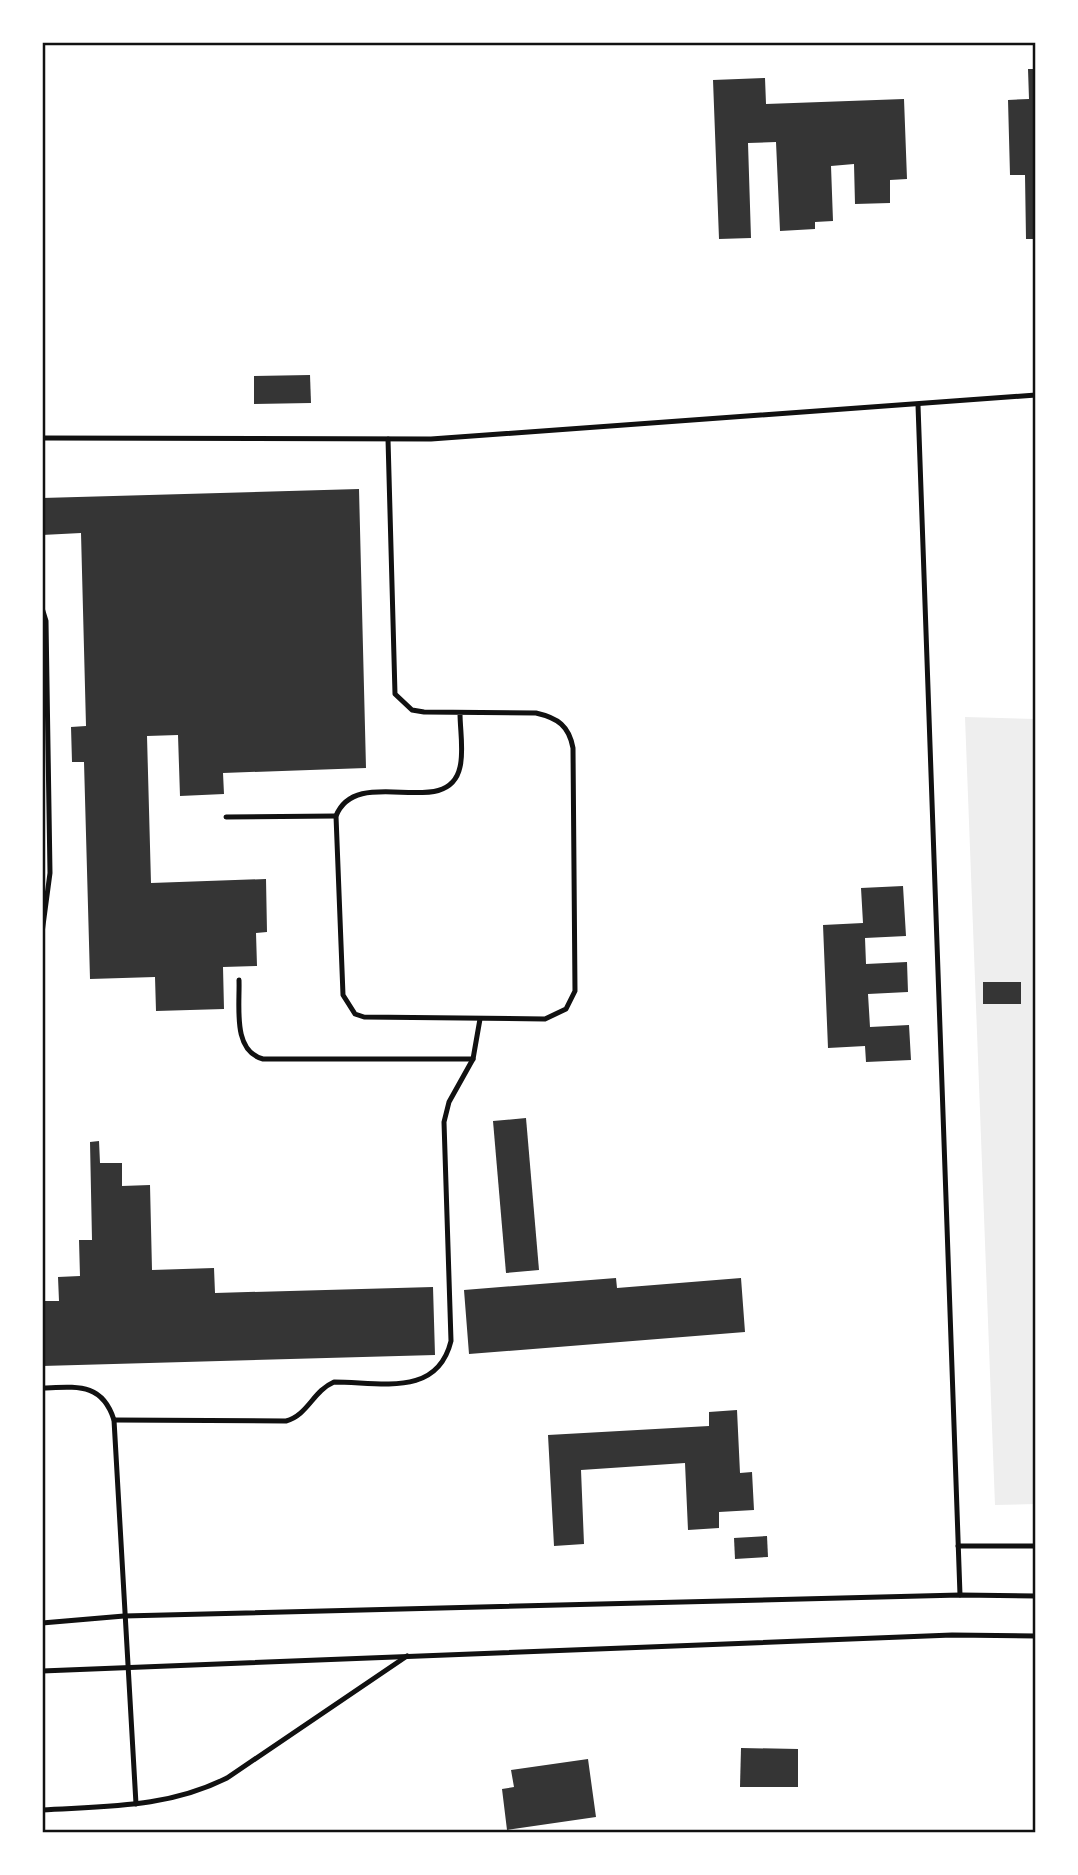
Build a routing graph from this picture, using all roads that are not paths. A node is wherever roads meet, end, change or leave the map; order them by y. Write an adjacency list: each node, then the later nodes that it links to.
1 (1036, 395): 2 (lane)
2 (918, 405): 4 (lane); 16 (lane)
3 (42, 439): 4 (lane)
4 (388, 439): 6 (lane)
5 (42, 608): 9 (lane)
6 (460, 713): 7 (lane); 12 (lane)
7 (336, 816): 8 (lane); 12 (lane)
8 (226, 817)
9 (45, 902): 10 (lane)
10 (42, 933)
11 (239, 980): 13 (lane)
12 (480, 1019): 13 (lane)
13 (474, 1059): 15 (lane)
14 (42, 1388): 15 (lane)
15 (114, 1420): 20 (lane)
16 (958, 1546): 17 (lane); 18 (lane)
17 (1036, 1546)
18 (960, 1595): 19 (lane); 20 (lane)
19 (1036, 1596)
20 (124, 1616): 21 (lane); 24 (lane)
21 (42, 1623)
22 (1036, 1636): 23 (lane)
23 (410, 1654): 24 (lane); 26 (lane)
24 (127, 1668): 25 (lane); 26 (lane)
25 (42, 1671)
26 (136, 1804): 27 (lane)
27 (42, 1810)

